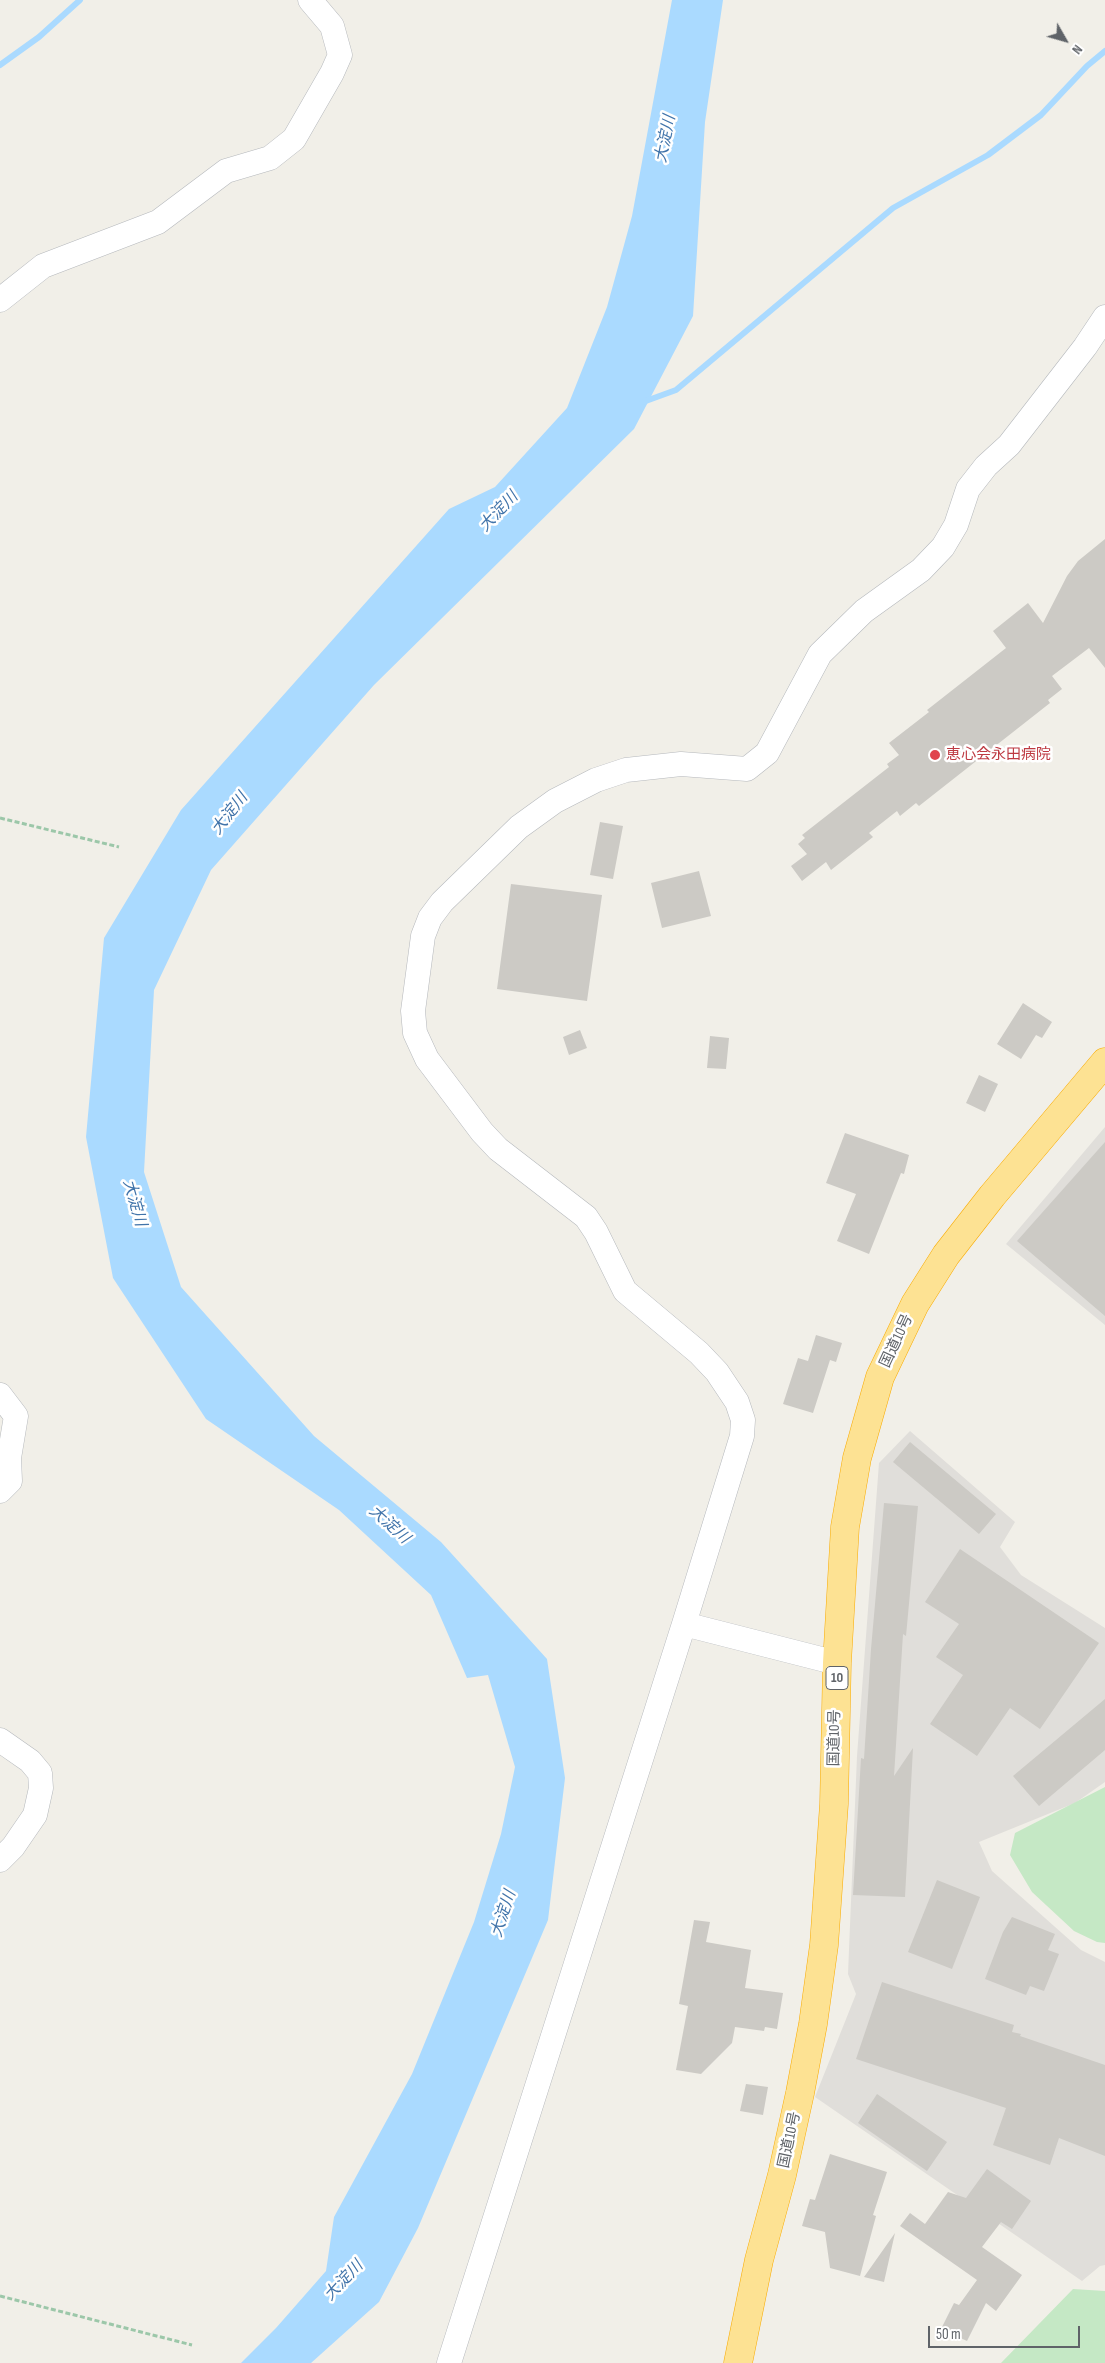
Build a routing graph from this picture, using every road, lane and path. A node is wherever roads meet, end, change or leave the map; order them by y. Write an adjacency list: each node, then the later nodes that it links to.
1 (310, 0): 2 (street)
2 (0, 300)
3 (1105, 317): 9 (street)
4 (0, 818): 5 (path)
5 (120, 847)
6 (1105, 1062): 10 (highway, 国道10号 / 10)
7 (0, 1395): 8 (street)
8 (0, 1491)
9 (684, 1624): 10 (street); 15 (street)
10 (837, 1663): 16 (highway, 国道10号 / 10)
11 (0, 1740): 12 (street)
12 (0, 1860)
13 (0, 2296): 14 (path)
14 (192, 2345)
15 (449, 2363)
16 (738, 2363)

